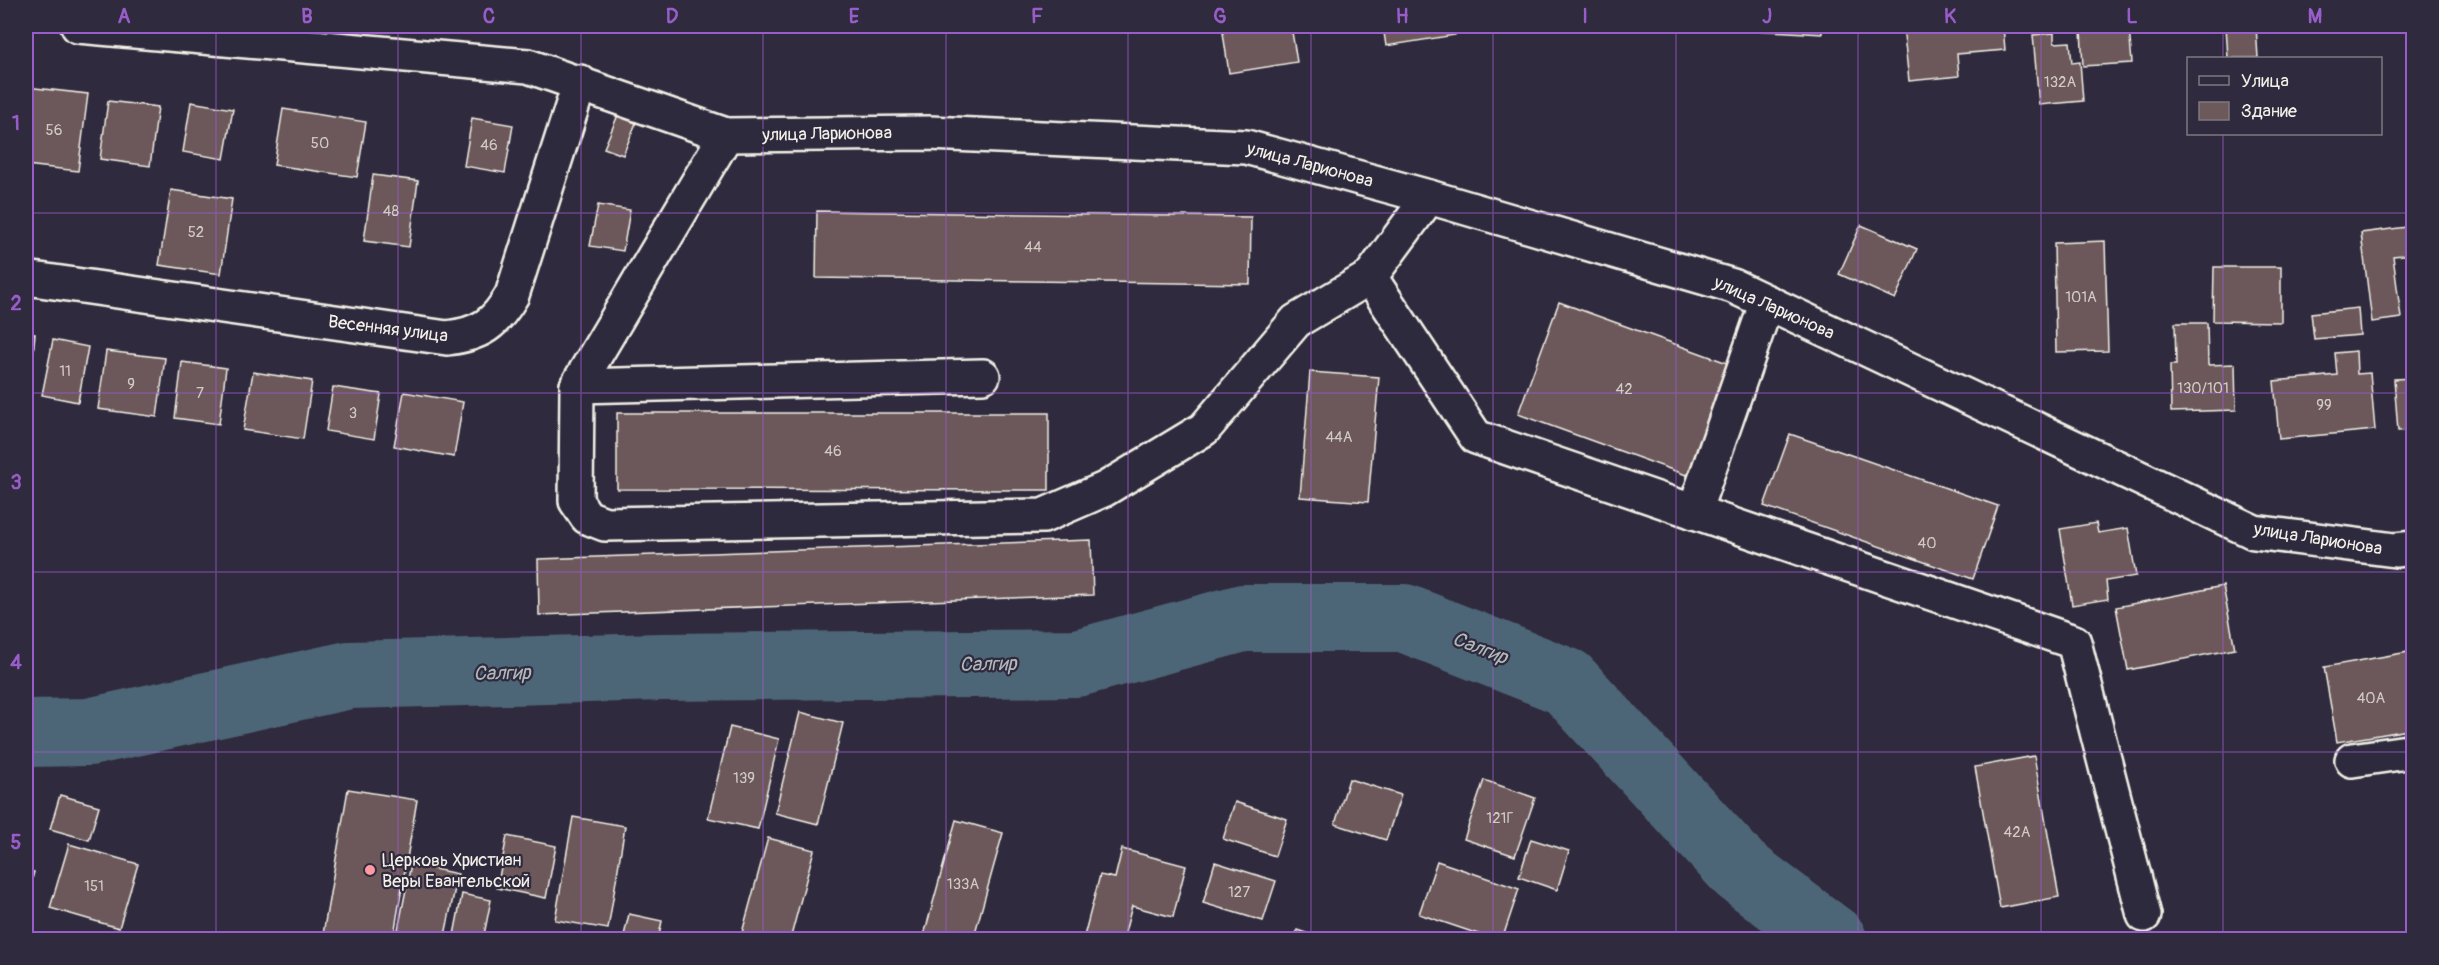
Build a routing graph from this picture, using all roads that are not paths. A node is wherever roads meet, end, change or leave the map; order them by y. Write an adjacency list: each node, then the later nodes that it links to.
1 (78, 26): 2 (street, улица Ларионова)
2 (580, 82): 3 (street, улица Ларионова); 6 (street, Весенняя улица)
3 (726, 135): 4 (street, улица Ларионова); 9 (street)
4 (1429, 197): 5 (street); 7 (street, улица Ларионова)
5 (1370, 277): 9 (street); 10 (street)
6 (26, 278)
7 (1767, 302): 10 (street); 11 (street, улица Ларионова)
8 (983, 375): 9 (street)
9 (578, 386)
10 (1694, 512): 14 (street)
11 (2414, 548)
12 (2414, 751): 13 (street)
13 (2352, 760)
14 (2144, 915)

